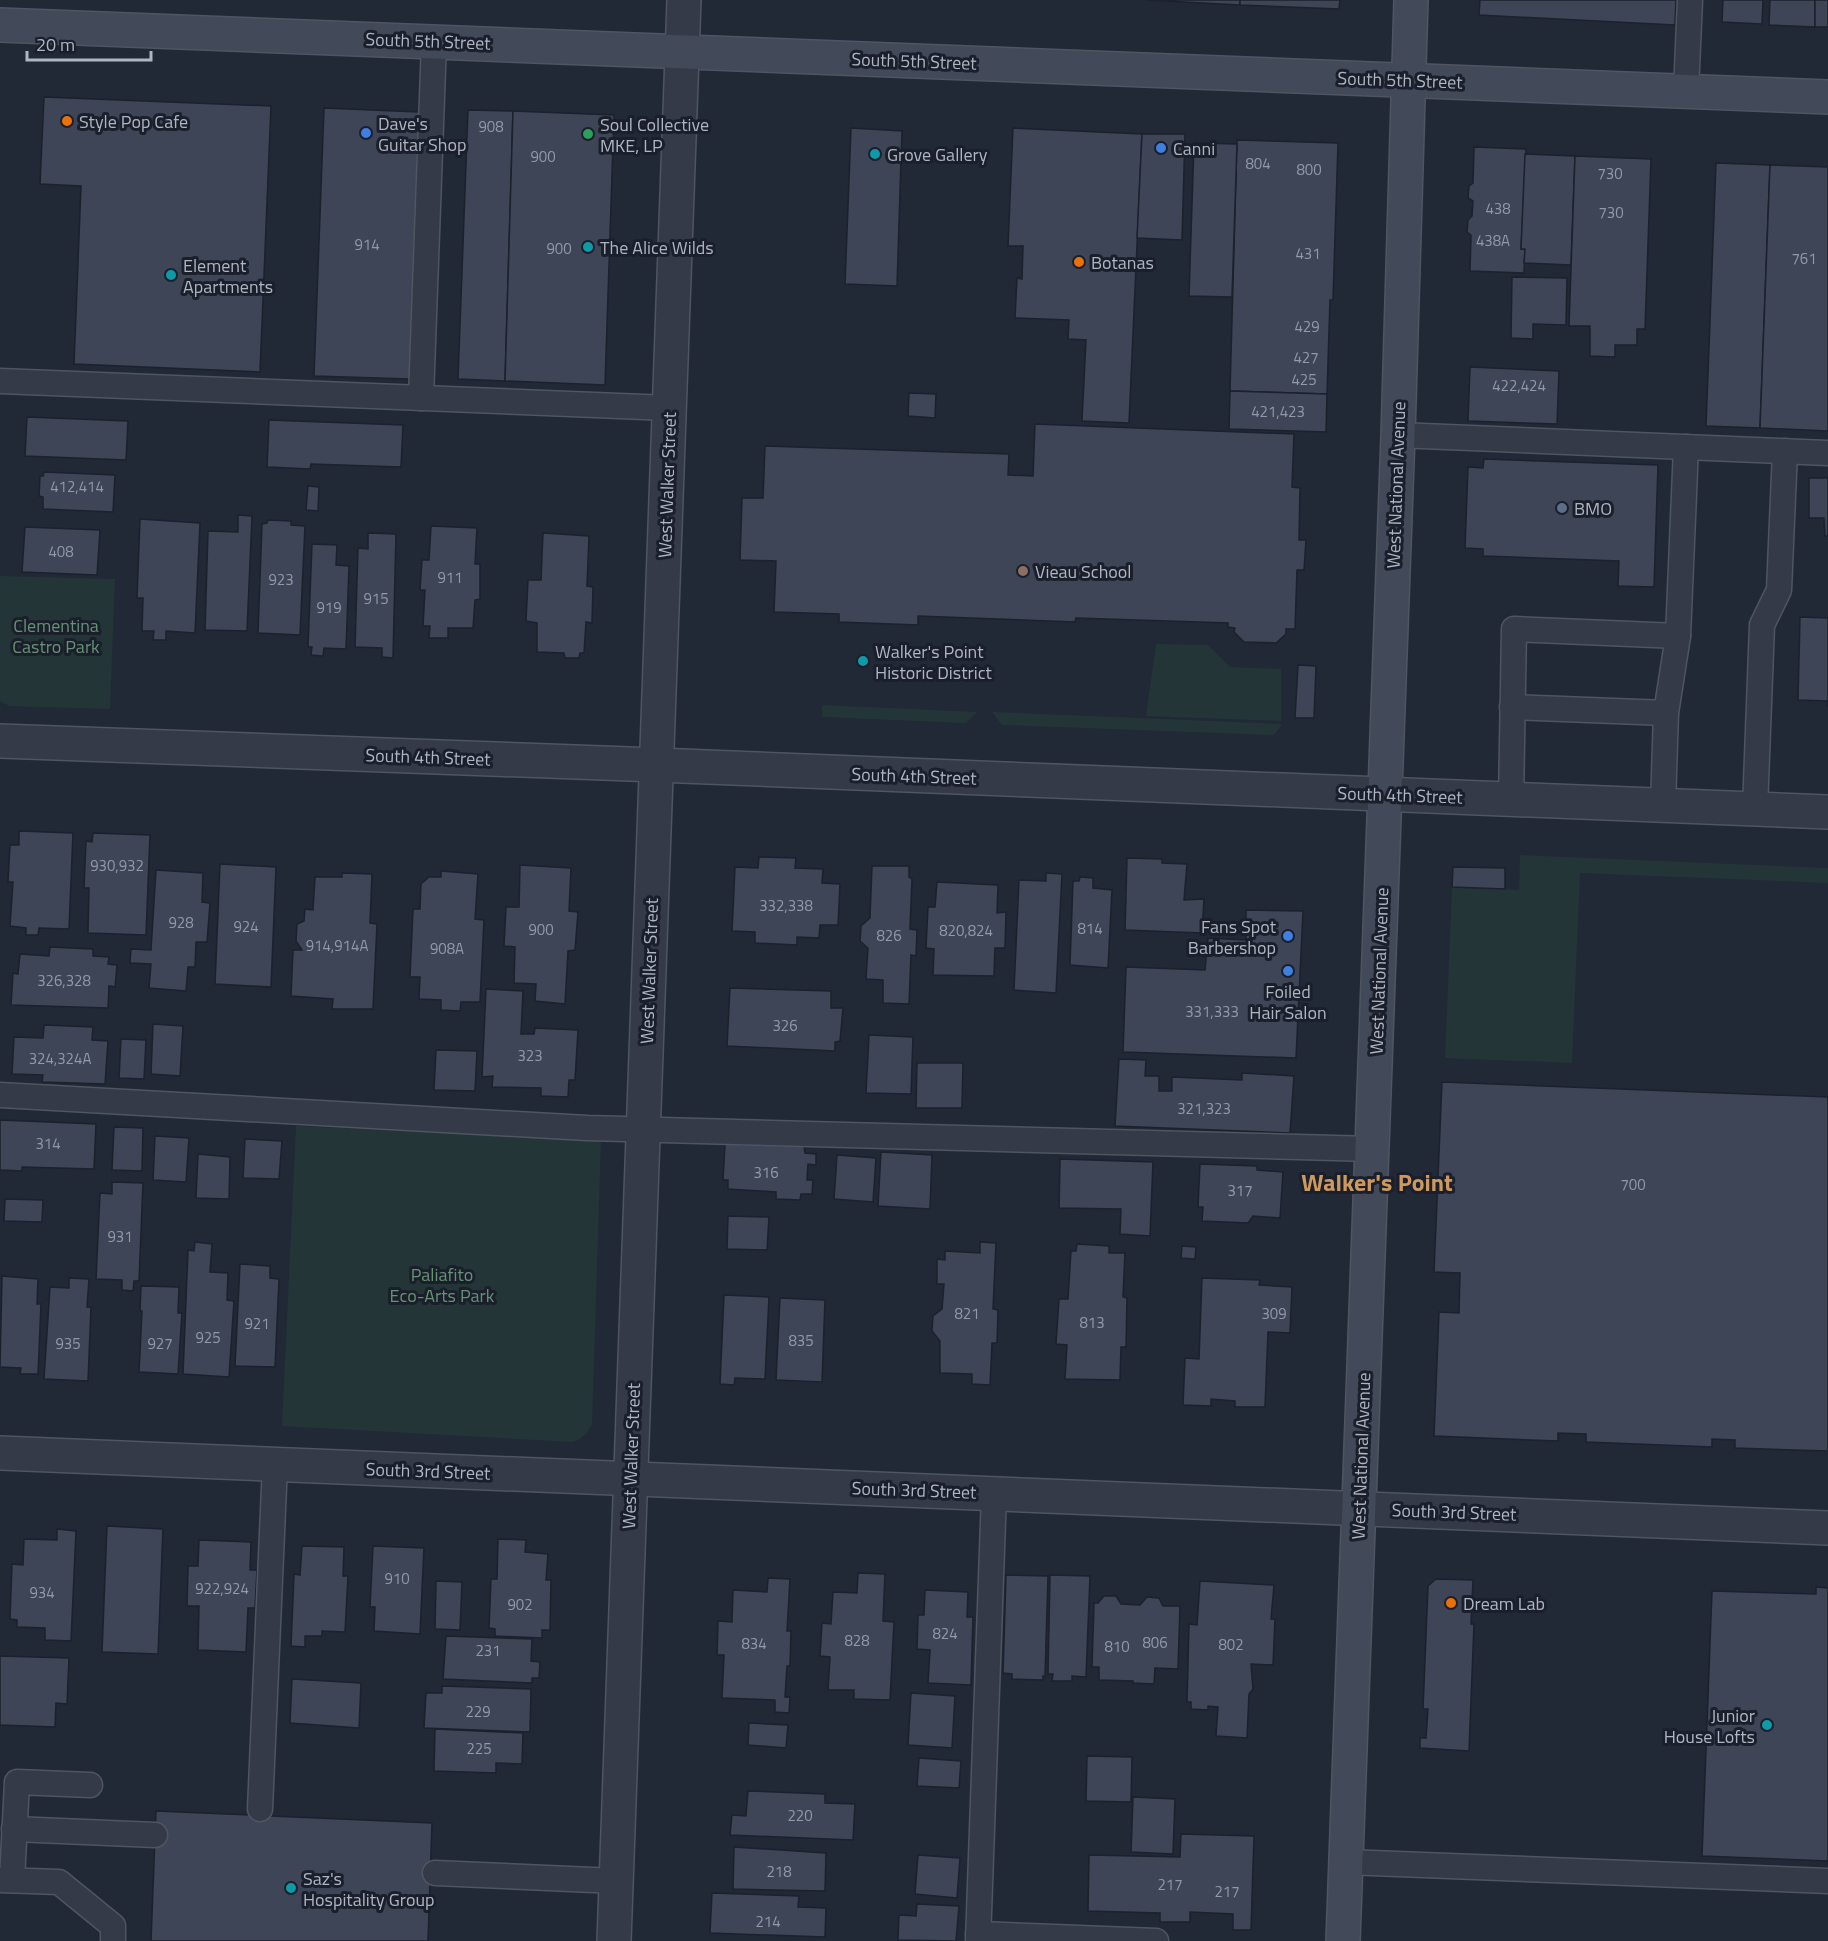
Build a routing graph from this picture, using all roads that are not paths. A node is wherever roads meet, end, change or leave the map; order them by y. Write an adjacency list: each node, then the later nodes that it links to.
1 (684, 0): 6 (street, West Walker Street)
2 (1411, 0): 7 (main road, West National Avenue)
3 (1690, 0): 8 (lane)
4 (0, 25): 5 (main road, South 5th Street)
5 (434, 42): 6 (main road, South 5th Street); 11 (lane)
6 (682, 52): 7 (main road, South 5th Street); 12 (street, West Walker Street)
7 (1408, 80): 8 (main road, South 5th Street); 13 (main road, West National Avenue)
8 (1686, 91): 9 (main road, South 5th Street)
9 (1828, 97)
10 (0, 381): 11 (lane)
11 (421, 398): 12 (lane)
12 (669, 408): 21 (street, West Walker Street)
13 (1398, 435): 14 (lane); 22 (main road, West National Avenue)
14 (1686, 447): 15 (lane); 17 (lane)
15 (1785, 451): 16 (lane); 25 (lane)
16 (1828, 453)
17 (1678, 636): 18 (lane); 19 (lane)
18 (1512, 708): 19 (lane); 23 (lane)
19 (1666, 713): 24 (lane)
20 (0, 741): 21 (street, South 4th Street)
21 (657, 765): 22 (street, South 4th Street); 28 (street, West Walker Street)
22 (1385, 795): 23 (street, South 4th Street); 29 (main road, West National Avenue)
23 (1510, 800): 24 (street, South 4th Street)
24 (1663, 805): 25 (street, South 4th Street)
25 (1755, 809): 26 (street, South 4th Street)
26 (1828, 812)
27 (0, 1095): 28 (lane)
28 (643, 1130): 29 (lane); 32 (street, West Walker Street)
29 (1373, 1149): 34 (main road, West National Avenue)
30 (0, 1453): 31 (street, South 3rd Street)
31 (275, 1464): 32 (street, South 3rd Street); 37 (lane)
32 (630, 1479): 33 (street, South 3rd Street); 43 (street, West Walker Street)
33 (994, 1494): 34 (street, South 3rd Street); 45 (lane)
34 (1359, 1509): 35 (street, South 3rd Street); 40 (main road, West National Avenue)
35 (1828, 1528)
36 (90, 1785): 38 (lane)
37 (260, 1809)
38 (14, 1829): 39 (lane); 42 (lane)
39 (155, 1835)
40 (1346, 1862): 44 (lane); 49 (main road, West National Avenue)
41 (435, 1873): 43 (lane)
42 (6, 1880): 46 (lane)
43 (616, 1881): 47 (street, West Walker Street)
44 (1828, 1881)
45 (978, 1938): 48 (lane)
46 (113, 1941)
47 (614, 1941)
48 (1156, 1941)
49 (1343, 1941)

